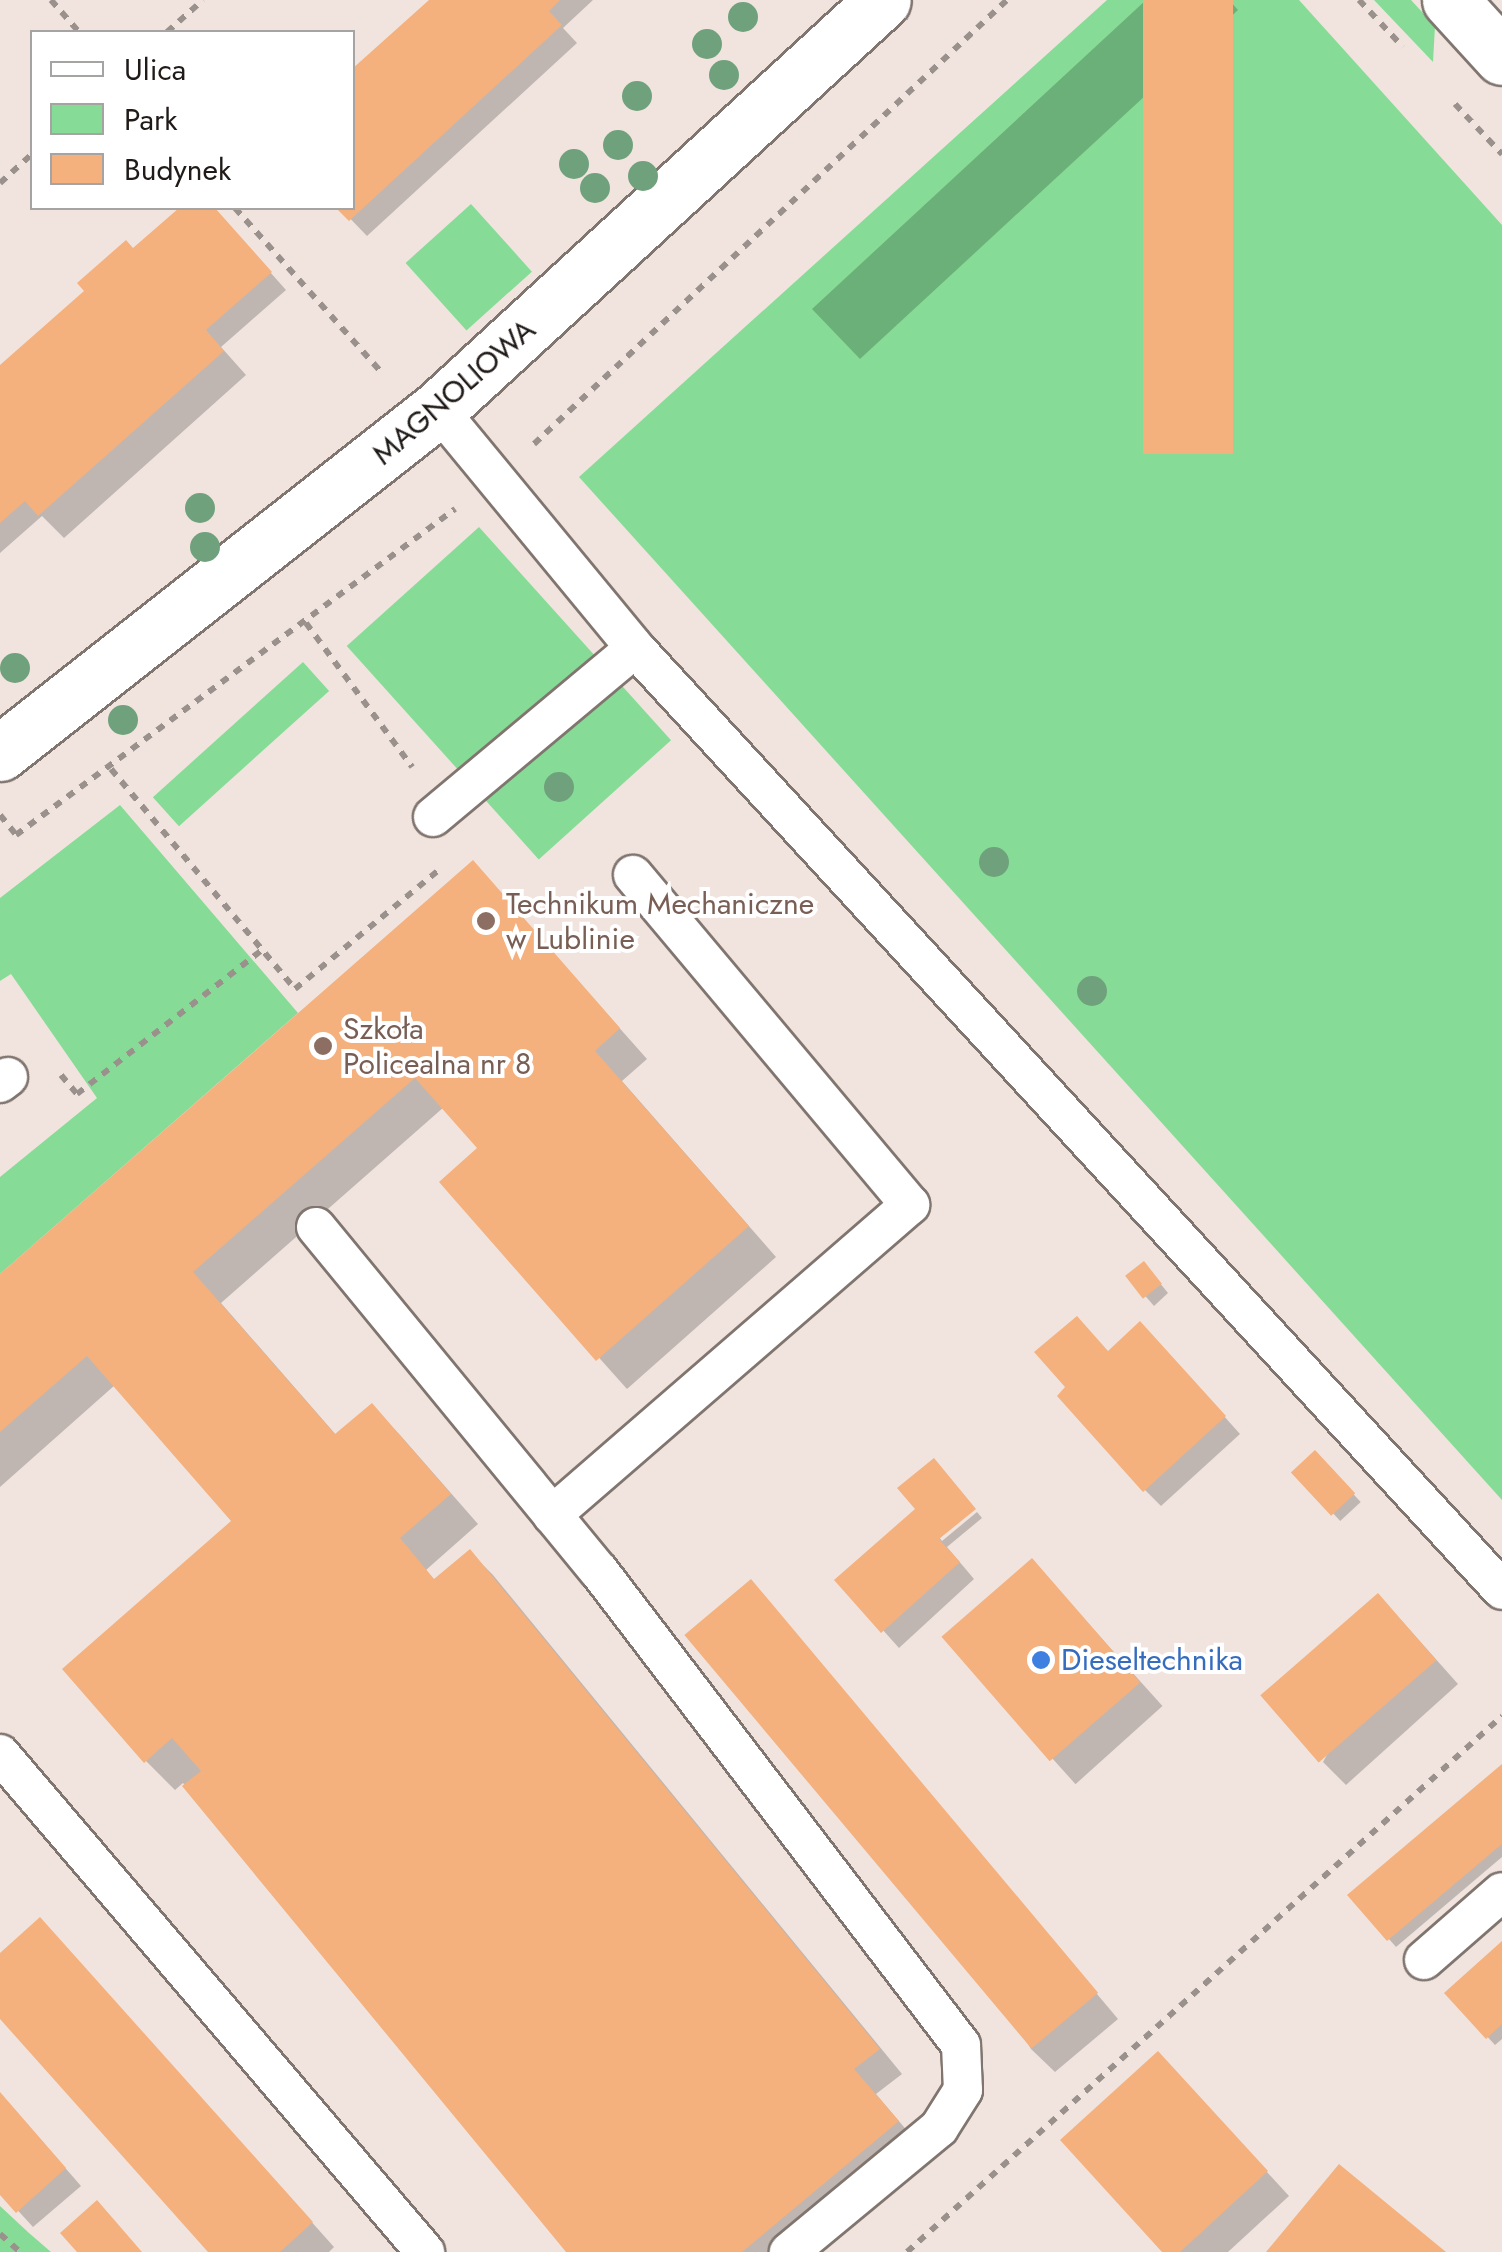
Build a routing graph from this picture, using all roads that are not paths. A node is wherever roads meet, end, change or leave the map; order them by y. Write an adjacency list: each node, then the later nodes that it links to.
1 (883, 0): 4 (street, MAGNOLIOWA)
2 (1450, 0): 3 (street)
3 (1502, 57)
4 (438, 409): 5 (lane); 6 (street, MAGNOLIOWA)
5 (636, 648): 7 (lane); 11 (lane)
6 (5, 740)
7 (438, 813)
8 (634, 874): 10 (lane)
9 (316, 1227): 10 (lane)
10 (552, 1515): 16 (lane)
11 (1502, 1590)
12 (0, 1754): 15 (lane)
13 (1502, 1892): 14 (lane)
14 (1424, 1960)
15 (425, 2252)
16 (789, 2252)

